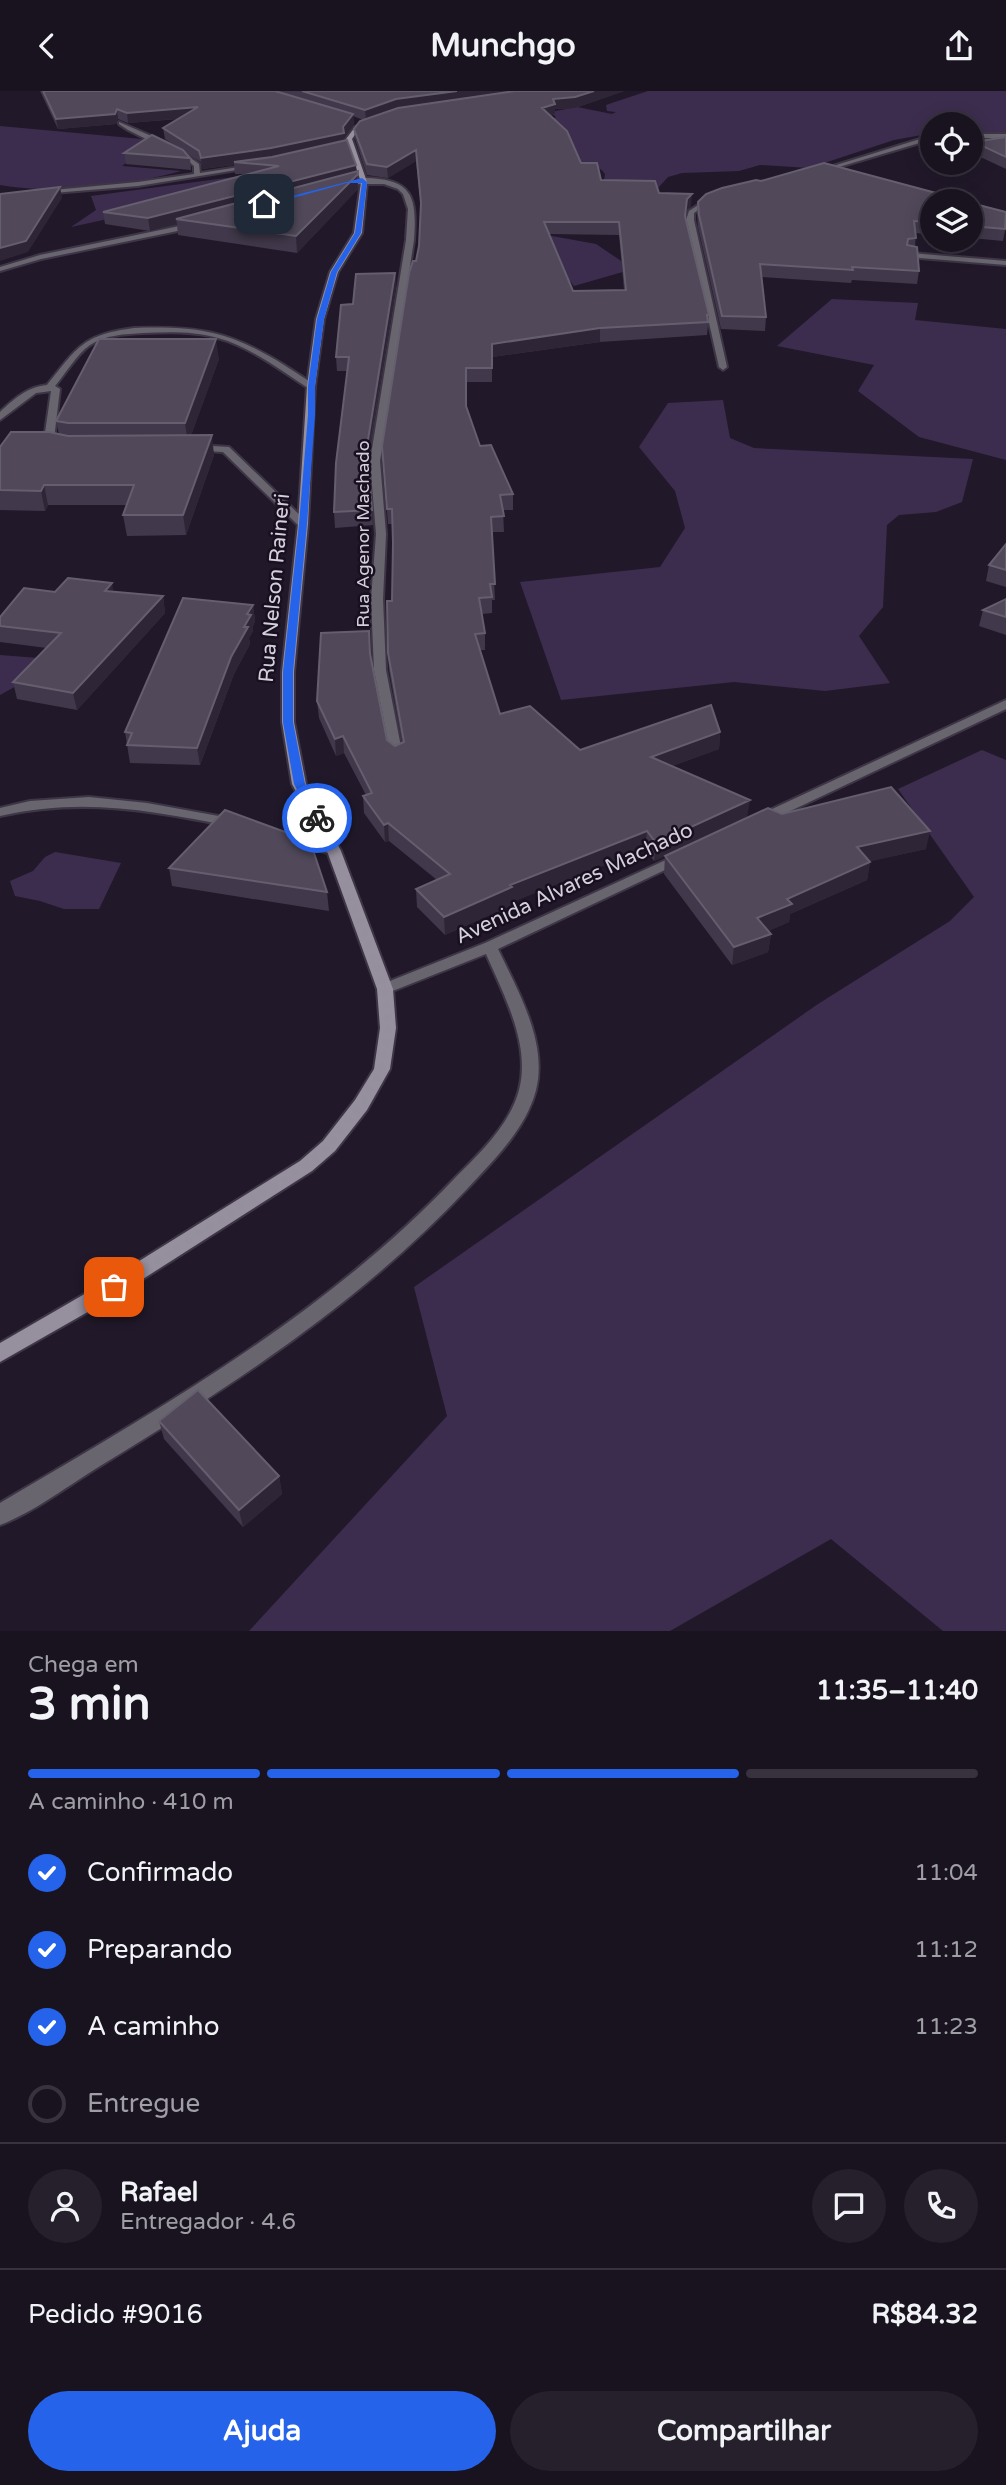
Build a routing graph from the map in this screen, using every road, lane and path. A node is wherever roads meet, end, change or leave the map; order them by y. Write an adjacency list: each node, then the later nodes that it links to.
1 (381, 118): 4 (main road)
2 (354, 120): 4 (street)
3 (121, 123): 10 (street)
4 (366, 124): 11 (main road, Rua Nelson Raineri)
5 (983, 136): 6 (street)
6 (1006, 137)
7 (920, 141): 9 (street)
8 (260, 166): 10 (street)
9 (815, 172)
10 (197, 174): 13 (street)
11 (362, 180): 12 (street); 20 (main road, Rua Nelson Raineri); 27 (street, Rua Agenor Machado)
12 (337, 184)
13 (31, 194)
14 (718, 196): 19 (street)
15 (200, 224): 18 (street)
16 (911, 255): 17 (street)
17 (1006, 263)
18 (0, 269)
19 (723, 366)
20 (311, 386): 21 (street); 25 (main road, Rua Nelson Raineri)
21 (50, 387): 22 (street); 24 (street)
22 (0, 417)
23 (188, 448): 25 (street)
24 (65, 449)
25 (303, 524): 32 (main road, Rua Nelson Raineri)
26 (1006, 704): 30 (street)
27 (397, 757)
28 (0, 812): 29 (street)
29 (252, 827)
30 (742, 828)
31 (276, 833): 32 (street)
32 (334, 851): 35 (main road, Rua Nelson Raineri)
33 (691, 852): 34 (street, Avenida Alvares Machado)
34 (490, 947): 35 (street, Avenida Alvares Machado); 37 (street)
35 (385, 989): 36 (main road, Rua Nelson Raineri)
36 (0, 1353)
37 (0, 1515)

